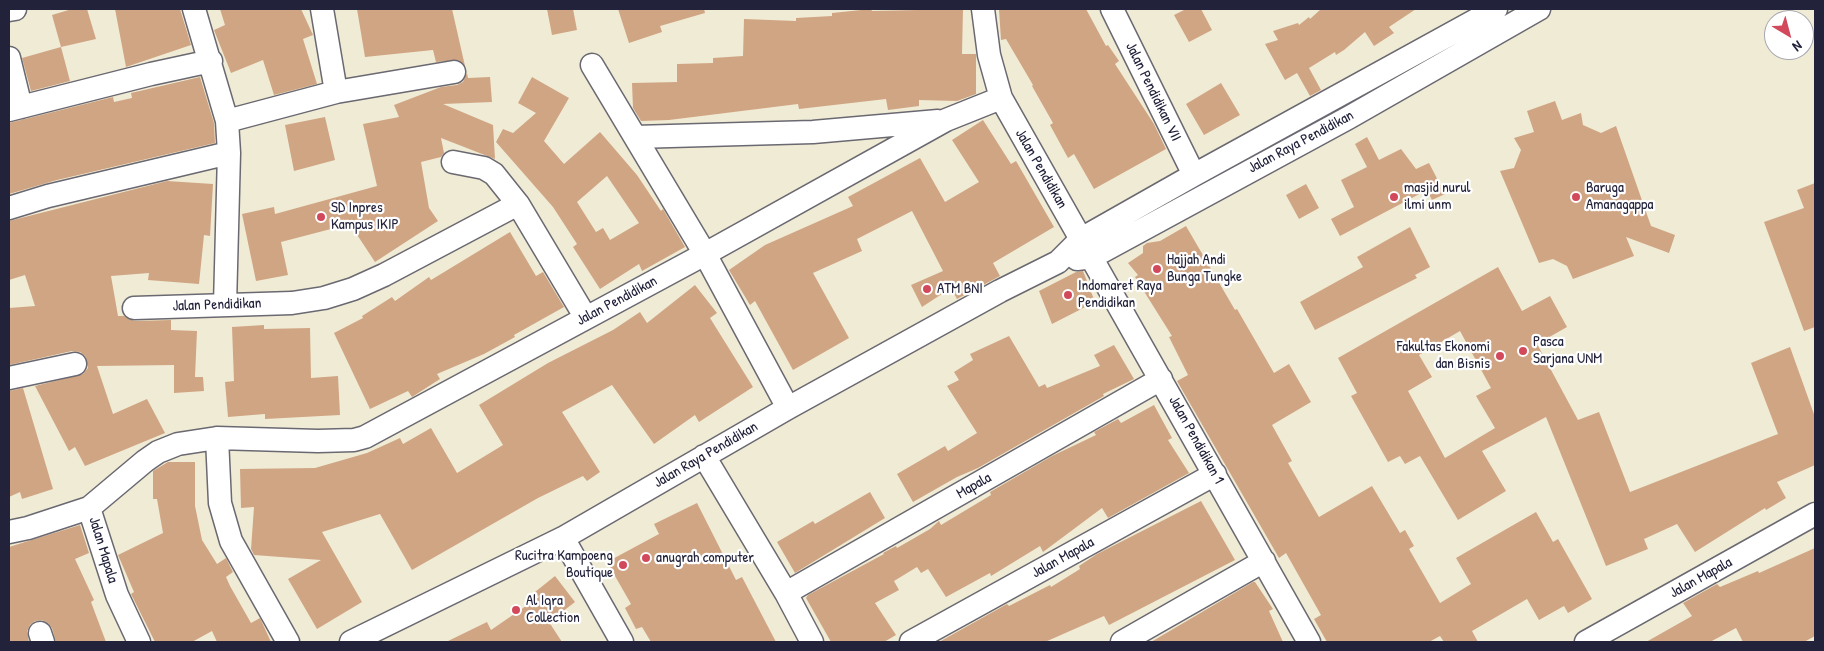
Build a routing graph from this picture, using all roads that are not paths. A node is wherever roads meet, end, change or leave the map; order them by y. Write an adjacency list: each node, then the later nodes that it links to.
1 (15, 9): 5 (street)
2 (194, 9): 10 (street)
3 (322, 9): 13 (street)
4 (983, 9): 14 (street, Jalan Pendidikan)
5 (9, 10)
6 (1120, 12): 21 (street, Jalan Pendidikan VII)
7 (1527, 12): 8 (street, Jalan Raya Pendidikan)
8 (1496, 14): 21 (street, Jalan Raya Pendidikan); 24 (street, Jalan Raya Pendidikan)
9 (9, 58): 15 (street)
10 (211, 61): 15 (street); 17 (street)
11 (592, 65): 18 (street)
12 (454, 72): 13 (street)
13 (336, 92): 17 (street)
14 (1001, 98): 16 (street, Jalan Pendidikan); 24 (street, Jalan Pendidikan)
15 (15, 109)
16 (946, 120): 18 (street); 25 (street, Jalan Pendidikan)
17 (227, 121): 19 (street)
18 (636, 137): 25 (street)
19 (229, 153): 23 (street); 26 (street)
20 (453, 162): 22 (street)
21 (1194, 175): 24 (street, Jalan Raya Pendidikan)
22 (518, 204): 26 (street, Jalan Pendidikan); 28 (street)
23 (9, 208)
24 (1087, 248): 31 (street, Jalan Pendidikan 1); 32 (street, Jalan Raya Pendidikan)
25 (705, 254): 28 (street, Jalan Pendidikan); 32 (street)
26 (225, 305): 27 (street, Jalan Pendidikan)
27 (134, 308)
28 (586, 318): 33 (street, Jalan Pendidikan)
29 (75, 364): 30 (street)
30 (9, 378)
31 (1161, 378): 35 (street, Jalan Pendidikan 1); 41 (street, Mapala)
32 (788, 408): 34 (street, Jalan Raya Pendidikan)
33 (218, 438): 36 (street, Jalan Pendidikan); 44 (street)
34 (704, 456): 39 (street, Jalan Raya Pendidikan); 41 (street)
35 (1215, 474): 40 (street, Jalan Pendidikan 1); 48 (street, Jalan Mapala)
36 (89, 508): 38 (street, Jalan Mapala); 43 (street, Jalan Mapala)
37 (1815, 514): 42 (street, Jalan Mapala)
38 (9, 532)
39 (563, 538): 45 (street, Jalan Raya Pendidikan); 46 (street)
40 (1264, 562): 49 (street); 50 (street, Jalan Pendidikan 1)
41 (786, 593): 47 (street)
42 (1599, 639)
43 (139, 642)
44 (288, 642)
45 (351, 642)
46 (622, 642)
47 (812, 642)
48 (911, 642)
49 (1122, 642)
50 (1309, 642)

